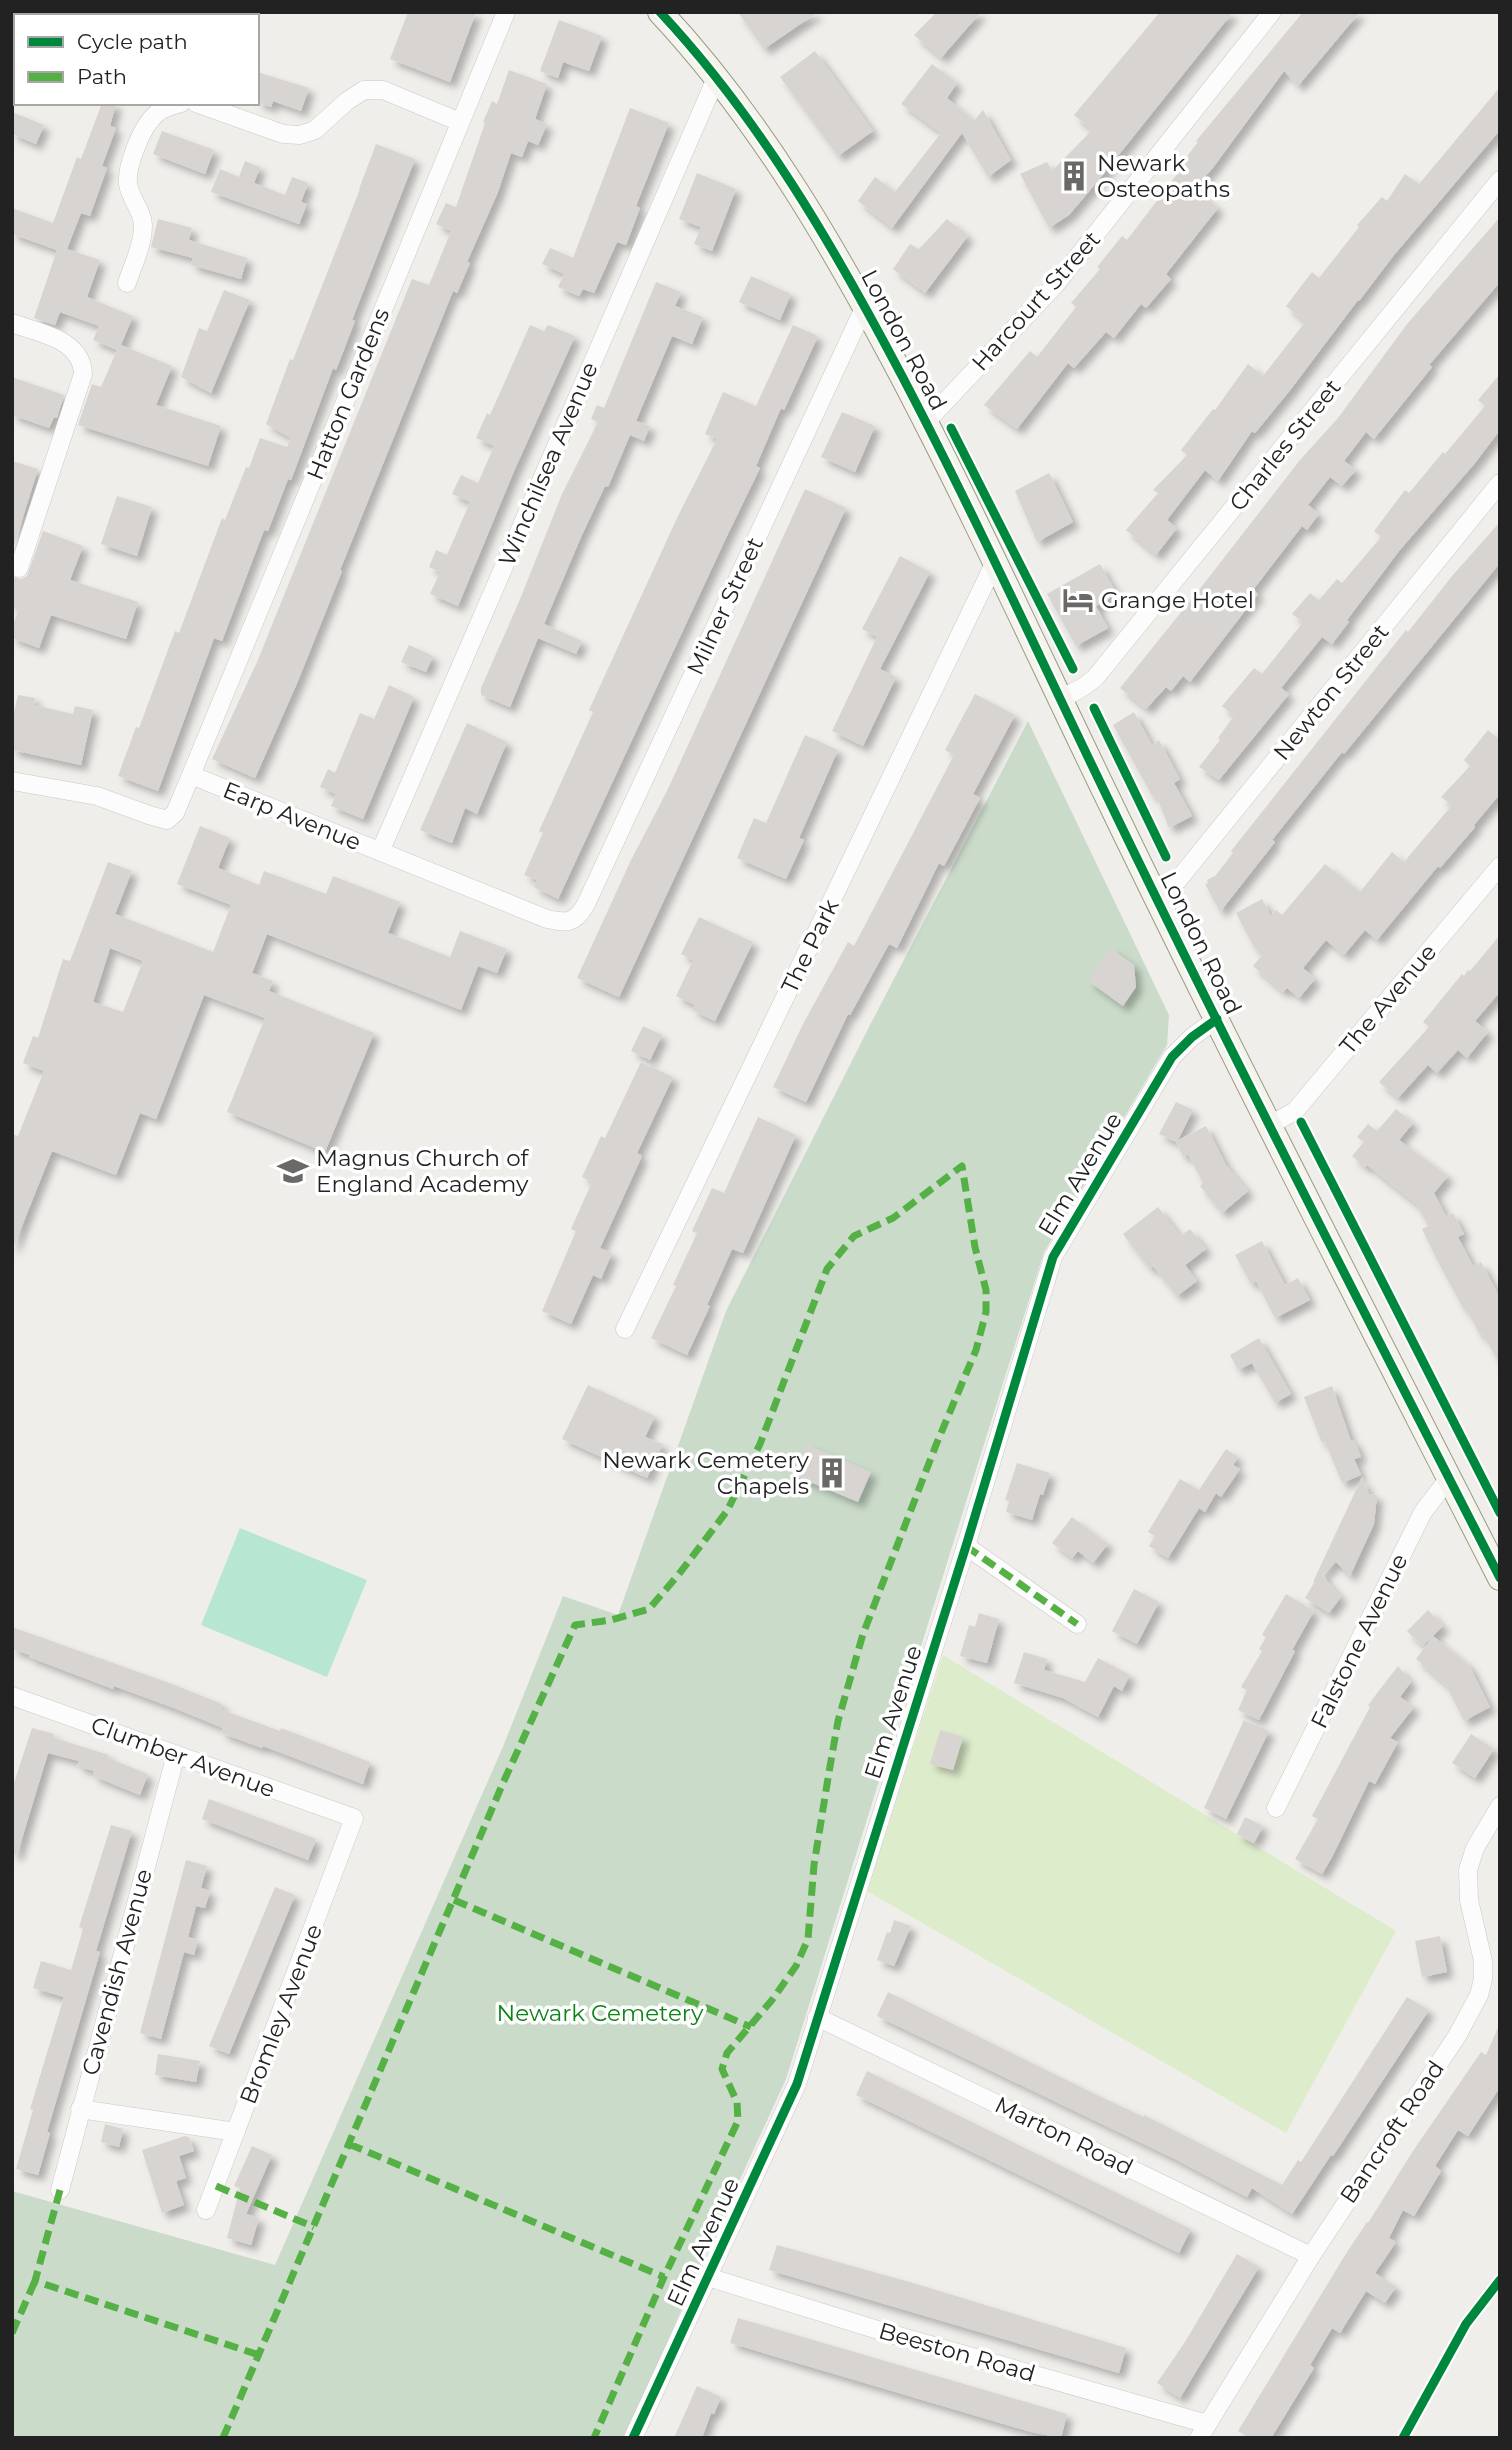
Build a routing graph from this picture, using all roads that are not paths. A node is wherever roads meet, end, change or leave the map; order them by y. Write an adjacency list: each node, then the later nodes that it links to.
1 (506, 12): 7 (street, Hatton Gardens)
2 (660, 12): 4 (main road, London Road)
3 (1272, 12): 12 (street, Harcourt Street)
4 (717, 76): 10 (main road, London Road); 19 (street, Winchilsea Avenue)
5 (172, 105): 9 (street)
6 (202, 105): 7 (street)
7 (460, 122): 17 (street, Hatton Gardens)
8 (1500, 180): 16 (street, Charles Street)
9 (127, 284)
10 (865, 306): 12 (main road, London Road); 22 (street, Milner Street)
11 (12, 323): 15 (street)
12 (926, 422): 14 (main road, London Road)
13 (1500, 483): 21 (street, Newton Street)
14 (995, 562): 16 (main road, London Road); 25 (street, The Park)
15 (19, 568)
16 (1061, 699): 21 (main road, London Road)
17 (191, 775): 18 (street); 19 (street, Earp Avenue)
18 (12, 781)
19 (380, 852): 22 (street, Earp Avenue)
20 (1500, 866): 24 (street, The Avenue)
21 (1155, 894): 23 (main road, London Road)
22 (585, 906)
23 (1217, 1019): 24 (main road, London Road); 27 (street, Elm Avenue)
24 (1270, 1125): 26 (main road, London Road)
25 (625, 1329)
26 (1449, 1478): 28 (main road, London Road); 33 (street, Falstone Avenue)
27 (966, 1546): 29 (street); 35 (street, Elm Avenue)
28 (1500, 1578)
29 (1077, 1624)
30 (13, 1698): 31 (street, Clumber Avenue)
31 (176, 1755): 34 (street, Clumber Avenue); 36 (street, Cavendish Avenue)
32 (1500, 1806): 40 (street, Bancroft Road)
33 (1276, 1808)
34 (354, 1818): 37 (street, Bromley Avenue)
35 (817, 2017): 40 (street, Marton Road); 41 (street, Elm Avenue)
36 (80, 2109): 37 (street); 38 (street, Cavendish Avenue)
37 (236, 2132): 39 (street, Bromley Avenue)
38 (60, 2190)
39 (206, 2210)
40 (1311, 2256): 42 (street, Bancroft Road)
41 (708, 2277): 42 (street, Beeston Road); 43 (street, Elm Avenue)
42 (1203, 2431)
43 (633, 2438)

